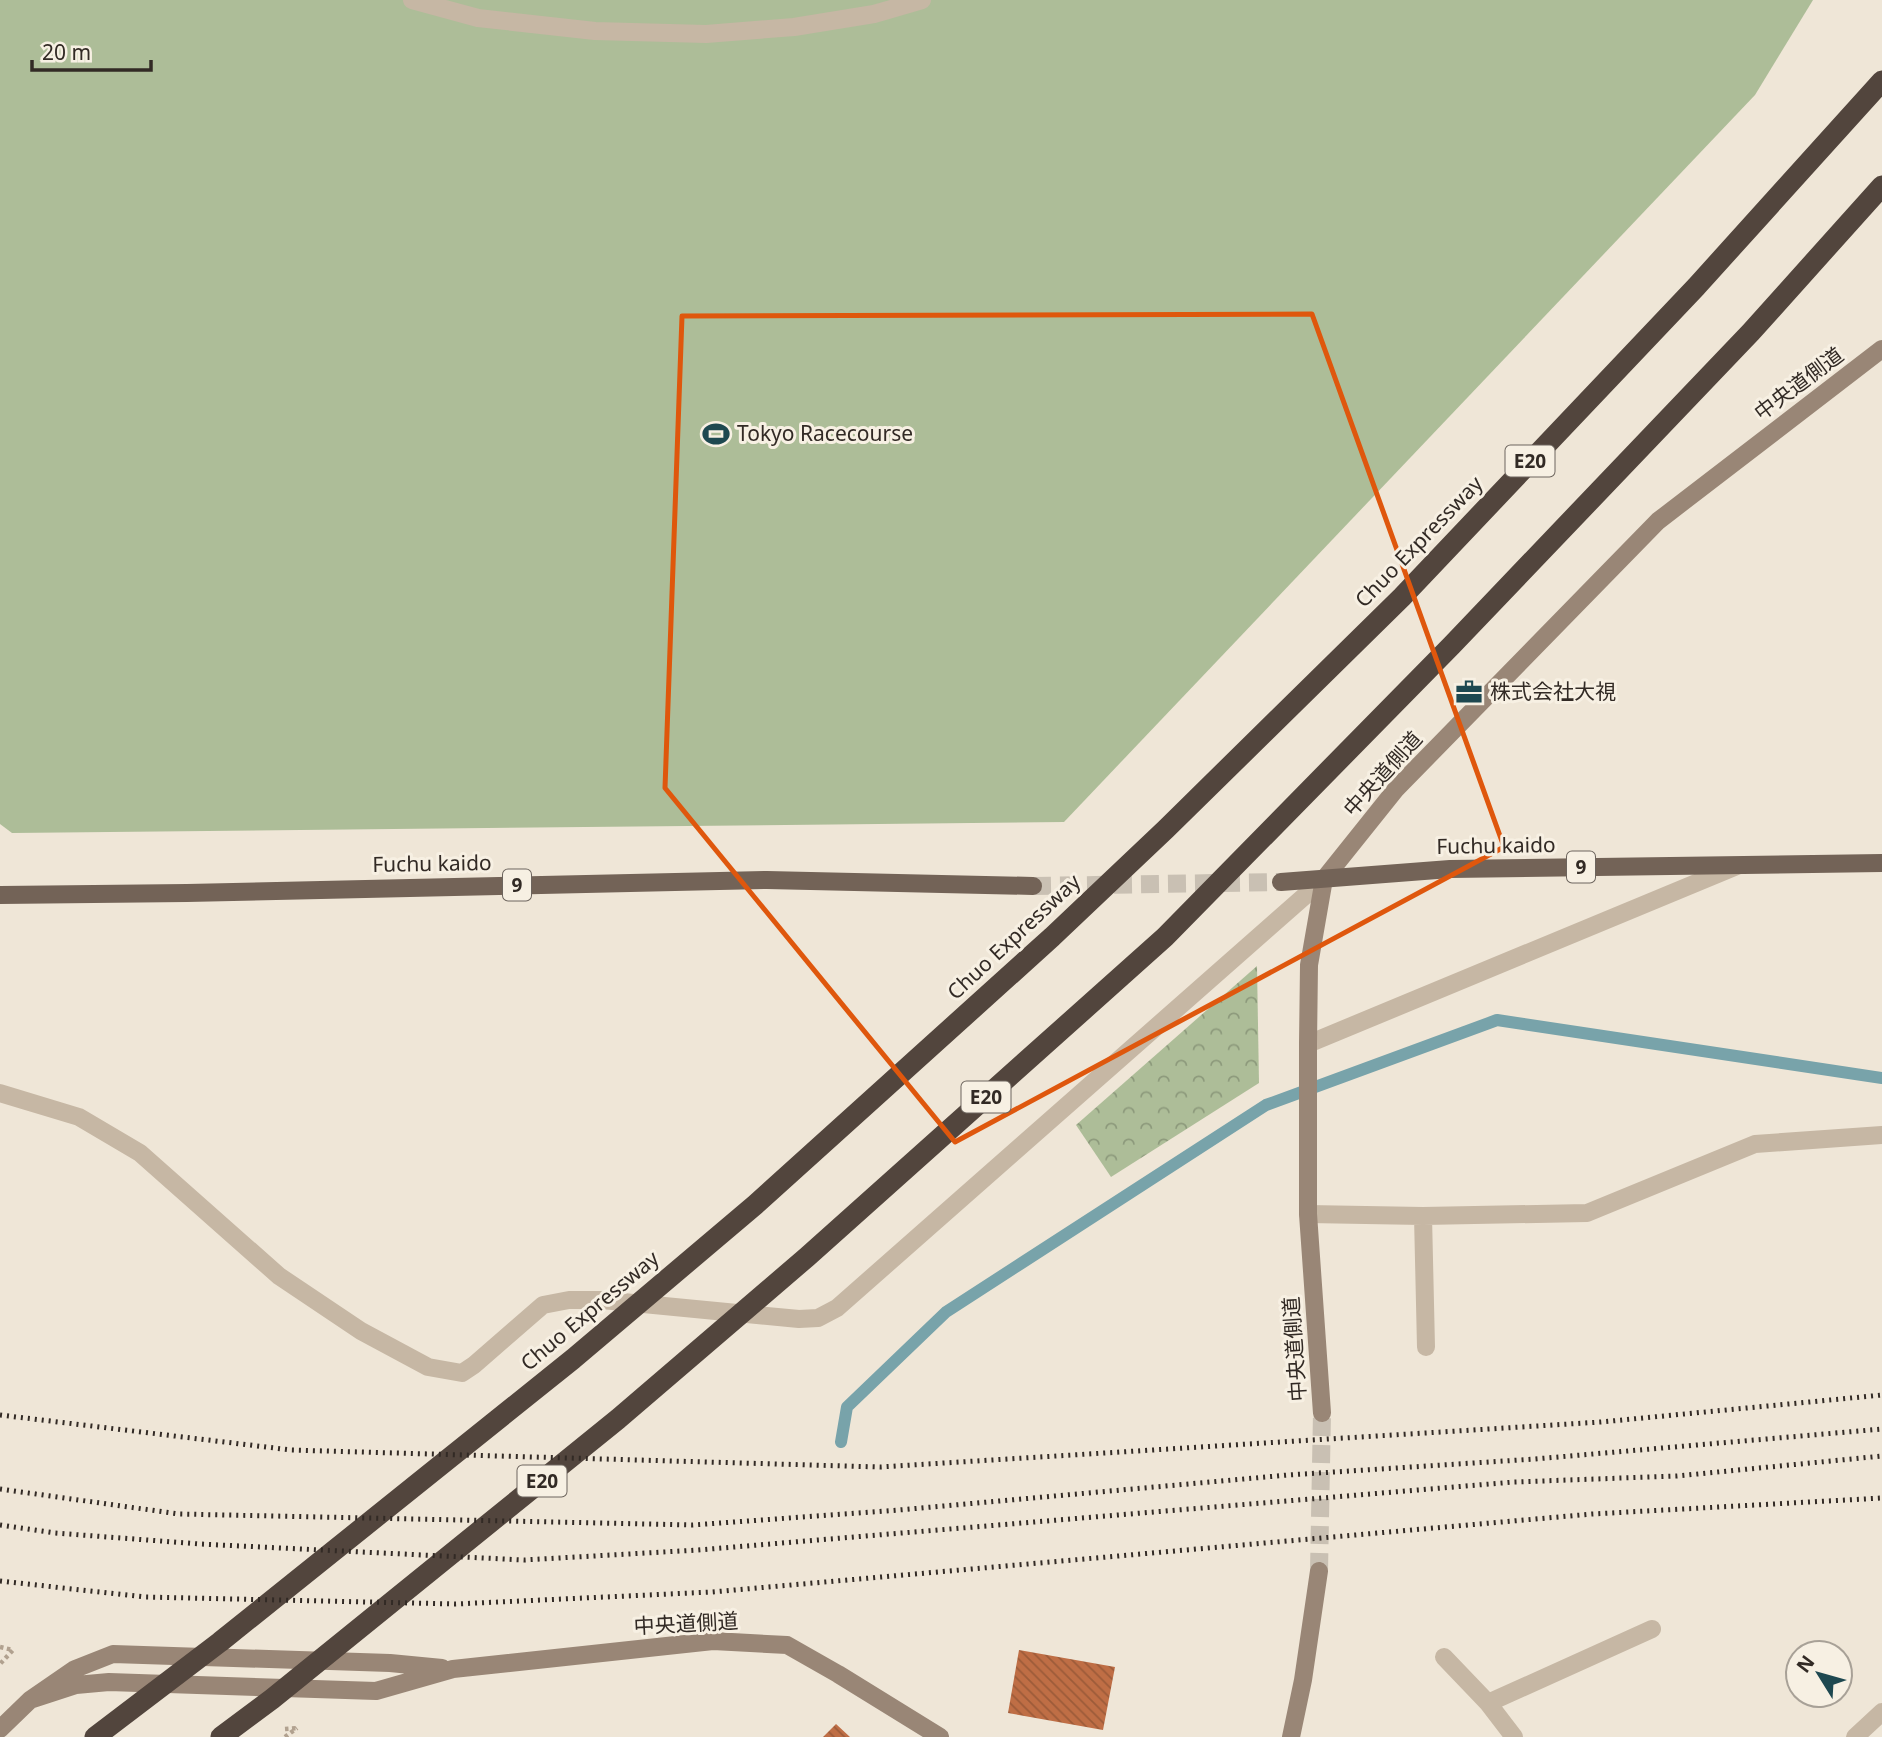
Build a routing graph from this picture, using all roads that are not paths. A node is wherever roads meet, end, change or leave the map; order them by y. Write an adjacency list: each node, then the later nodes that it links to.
1 (412, 0): 2 (street)
2 (922, 0)
3 (1882, 81): 27 (highway, Chuo Expressway / E20)
4 (1882, 186): 28 (highway, E20)
5 (1882, 349): 8 (street, 中央道側道)
6 (1882, 863): 7 (main road, Fuchu kaido / 9)
7 (1740, 864): 8 (main road, Fuchu kaido / 9); 12 (street)
8 (1324, 878): 9 (main road, Fuchu kaido / 9); 12 (street, 中央道側道); 13 (street)
9 (1281, 882)
10 (1033, 886): 11 (main road, Fuchu kaido / 9)
11 (0, 895)
12 (1308, 1044): 15 (street, 中央道側道)
13 (0, 1093)
14 (1882, 1135): 16 (street)
15 (1308, 1214): 16 (street); 18 (street, 中央道側道)
16 (1423, 1216): 17 (street)
17 (1426, 1347)
18 (1322, 1413)
19 (1319, 1571): 30 (street)
20 (1653, 1629): 24 (street)
21 (1444, 1657): 24 (street)
22 (453, 1669): 23 (street, 中央道側道); 23 (street, 中央道側道); 29 (street, 中央道側道)
23 (30, 1700): 26 (street, 中央道側道)
24 (1488, 1703): 31 (street)
25 (1882, 1712): 32 (street)
26 (0, 1729)
27 (95, 1737)
28 (221, 1737)
29 (940, 1737)
30 (1291, 1737)
31 (1514, 1737)
32 (1855, 1737)

